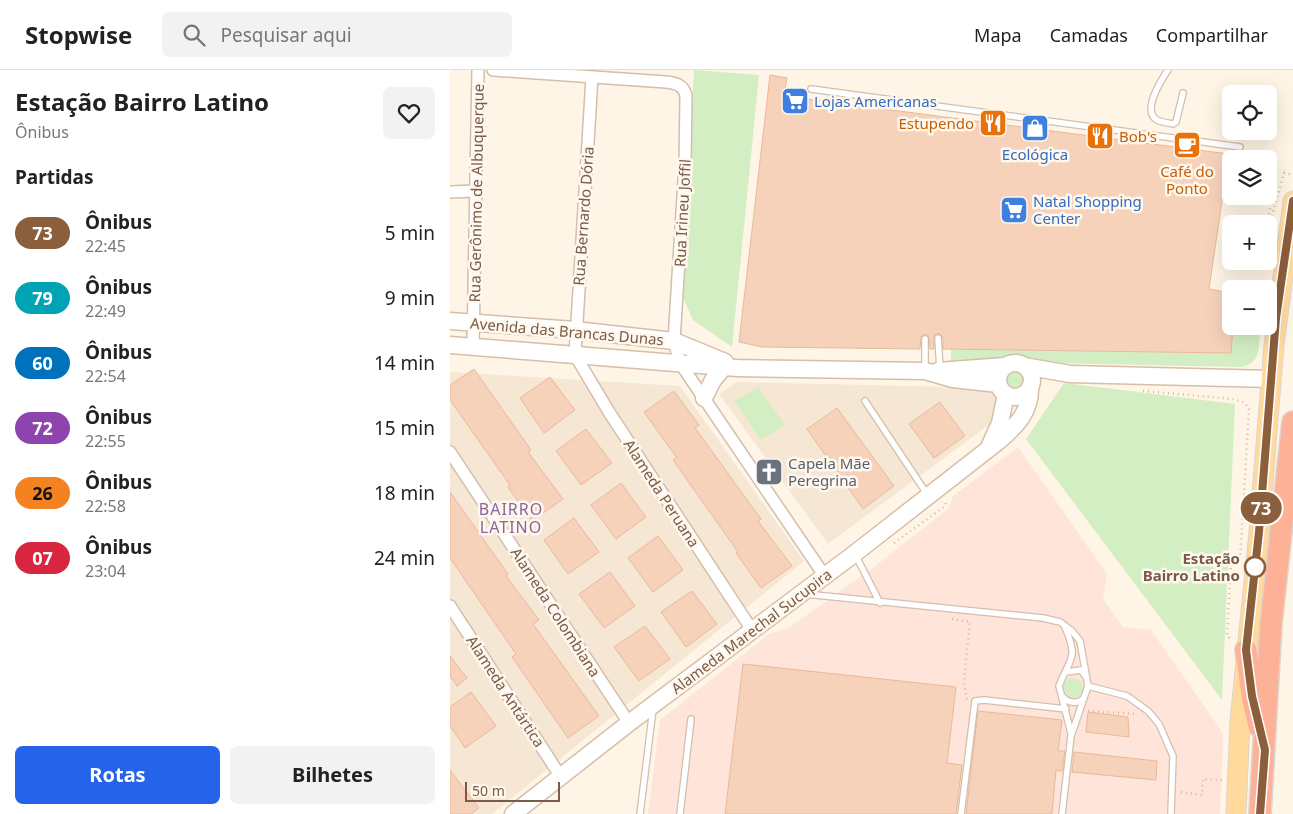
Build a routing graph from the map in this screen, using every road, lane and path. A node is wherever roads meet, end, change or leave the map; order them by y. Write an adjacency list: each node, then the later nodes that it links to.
1 (478, 70): 13 (street, Rua Gerônimo de Albuquerque)
2 (493, 70): 6 (street)
3 (1160, 70): 7 (lane)
4 (1168, 70): 7 (lane)
5 (626, 75): 6 (street); 21 (street, Rua Irineu Joffil)
6 (592, 77): 18 (street, Rua Bernardo Dória)
7 (1160, 80): 9 (lane)
8 (811, 89): 10 (lane)
9 (1183, 93)
10 (1240, 147)
11 (1284, 173): 12 (path)
12 (1293, 175)
13 (475, 191): 14 (street); 17 (street, Rua Gerônimo de Albuquerque)
14 (450, 192)
15 (1293, 200): 30 (main road)
16 (450, 321): 17 (main road, Avenida das Brancas Dunas)
17 (474, 323): 18 (main road, Avenida das Brancas Dunas); 23 (street, Rua Gerônimo de Albuquerque)
18 (575, 330): 21 (main road, Avenida das Brancas Dunas); 24 (street, Rua Bernardo Dória)
19 (938, 338): 28 (lane)
20 (925, 339): 28 (lane)
21 (674, 341): 25 (street, Rua Irineu Joffil); 27 (main road, Avenida das Brancas Dunas)
22 (450, 345): 23 (main road, Avenida das Brancas Dunas)
23 (473, 346): 24 (main road, Avenida das Brancas Dunas)
24 (575, 355): 25 (main road, Avenida das Brancas Dunas); 49 (street, Alameda Peruana)
25 (680, 363): 27 (main road, Avenida das Brancas Dunas); 33 (street, Rua Irineu Joffil)
26 (1005, 366): 28 (main road, Avenida das Brancas Dunas); 29 (main road); 31 (main road)
27 (731, 368): 28 (main road, Avenida das Brancas Dunas); 33 (main road)
28 (932, 371): 31 (main road, Avenida das Brancas Dunas)
29 (1029, 378): 30 (main road); 31 (main road); 36 (main road, Alameda Marechal Sucupira)
30 (1271, 379): 50 (main road)
31 (1002, 389): 36 (main road)
32 (1142, 391): 40 (path)
33 (704, 398): 43 (street, Rua Irineu Joffil)
34 (865, 401): 38 (lane)
35 (1293, 422): 62 (highway)
36 (989, 447): 38 (main road, Alameda Marechal Sucupira)
37 (450, 452): 60 (street, Alameda Colombiana)
38 (928, 494): 42 (main road, Alameda Marechal Sucupira)
39 (948, 494): 41 (path)
40 (1240, 546)
41 (886, 548)
42 (854, 554): 43 (main road, Alameda Marechal Sucupira); 45 (lane)
43 (824, 575): 44 (main road, Alameda Marechal Sucupira)
44 (800, 594): 45 (lane); 49 (main road, Alameda Marechal Sucupira)
45 (880, 603): 48 (lane)
46 (450, 606): 63 (street, Alameda Antártica)
47 (951, 611): 56 (path)
48 (1066, 627): 51 (lane); 52 (lane)
49 (752, 630): 57 (main road, Alameda Marechal Sucupira)
50 (1246, 650): 62 (highway); 72 (main road)
51 (1065, 673): 52 (lane); 54 (lane)
52 (1087, 678): 53 (lane)
53 (1088, 686): 55 (lane); 71 (lane)
54 (1060, 694): 55 (lane); 58 (lane)
55 (1086, 696): 61 (lane)
56 (968, 703)
57 (653, 704): 60 (main road, Alameda Marechal Sucupira); 67 (lane)
58 (1066, 709): 61 (lane); 69 (lane)
59 (691, 719): 68 (lane)
60 (629, 723): 63 (main road, Alameda Marechal Sucupira)
61 (1071, 736): 70 (lane)
62 (1265, 750): 73 (highway)
63 (561, 776): 66 (main road, Alameda Marechal Sucupira)
64 (1225, 780): 65 (path)
65 (1180, 792)
66 (513, 814)
67 (640, 814)
68 (680, 814)
69 (961, 814)
70 (1062, 814)
71 (1170, 814)
72 (1236, 814)
73 (1260, 814)

